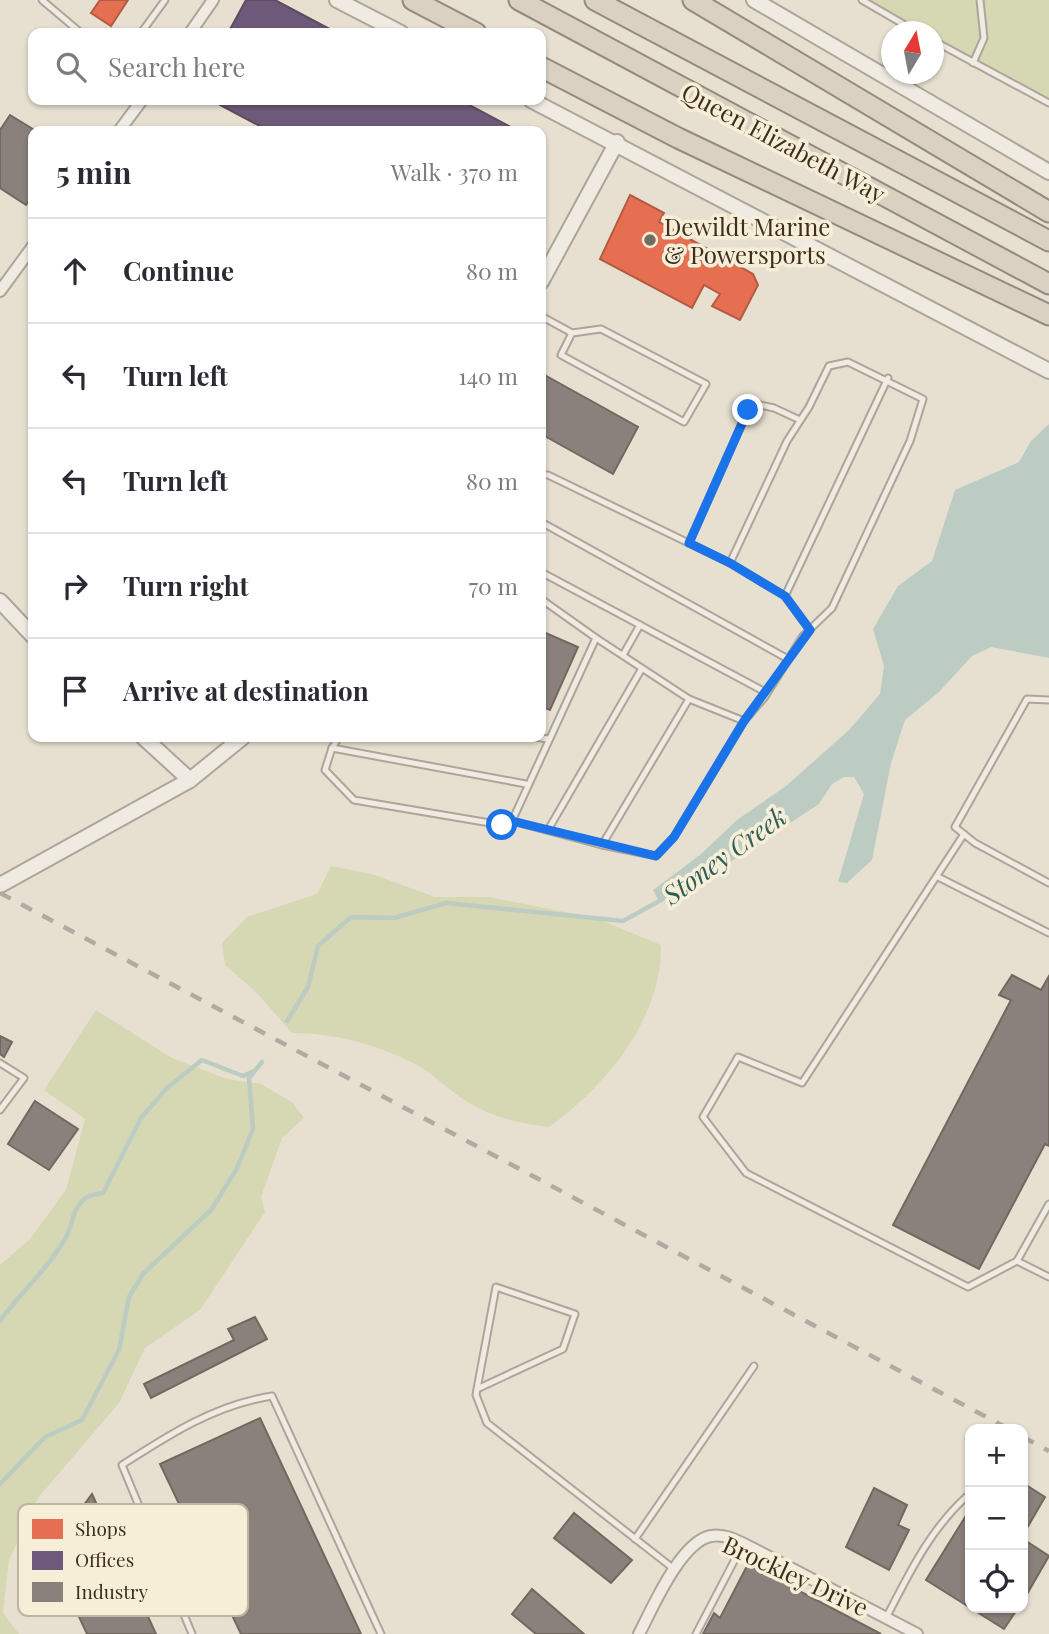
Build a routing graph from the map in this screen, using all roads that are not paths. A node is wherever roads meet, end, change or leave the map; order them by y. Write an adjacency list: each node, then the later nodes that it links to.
1 (42, 0): 13 (lane)
2 (165, 0): 14 (lane)
3 (213, 0): 15 (street)
4 (337, 0): 16 (street)
5 (413, 0): 17 (highway)
6 (519, 0): 31 (highway, Queen Elizabeth Way)
7 (595, 0): 28 (highway, Queen Elizabeth Way)
8 (693, 0): 27 (highway)
9 (754, 0): 26 (street)
10 (862, 0): 12 (lane)
11 (980, 0): 19 (lane)
12 (899, 21)
13 (75, 28)
14 (145, 28)
15 (193, 28)
16 (391, 28)
17 (466, 28)
18 (944, 47): 19 (lane)
19 (973, 63): 21 (lane)
20 (546, 70): 33 (highway)
21 (1049, 103)
22 (138, 105): 24 (street)
23 (541, 105): 25 (street)
24 (123, 126)
25 (617, 142): 30 (street); 36 (street)
26 (1049, 172)
27 (1049, 212)
28 (1049, 241)
29 (28, 253): 32 (street)
30 (546, 273)
31 (1049, 284)
32 (0, 291)
33 (1049, 315)
34 (546, 319): 35 (lane)
35 (572, 333): 35 (lane)
36 (1049, 370)
37 (888, 378): 38 (lane); 44 (lane); 48 (lane)
38 (800, 421): 41 (lane); 42 (lane)
39 (546, 475): 41 (lane)
40 (546, 525): 52 (lane)
41 (689, 543): 42 (lane)
42 (730, 563): 44 (lane)
43 (546, 575): 47 (lane)
44 (785, 596): 48 (lane)
45 (0, 601): 49 (street)
46 (546, 603): 50 (lane)
47 (640, 625): 51 (lane); 54 (lane)
48 (810, 630): 52 (lane)
49 (28, 631)
50 (596, 639): 51 (lane); 58 (lane)
51 (623, 655): 53 (lane)
52 (788, 659): 54 (lane)
53 (641, 670): 55 (lane); 66 (lane)
54 (767, 693): 57 (lane)
55 (689, 699): 57 (lane); 68 (lane)
56 (1048, 700): 67 (lane)
57 (744, 721): 68 (lane)
58 (548, 739): 64 (lane)
59 (148, 742): 63 (street)
60 (237, 742): 63 (street)
61 (336, 742): 62 (lane)
62 (332, 748): 64 (lane); 65 (lane)
63 (190, 780): 71 (street)
64 (526, 785): 65 (lane)
65 (512, 821): 66 (lane)
66 (548, 831): 68 (lane)
67 (964, 834): 69 (lane); 70 (lane)
68 (602, 845)
69 (939, 877): 72 (lane); 76 (lane)
70 (1049, 883)
71 (0, 885)
72 (1049, 933)
73 (0, 1063): 74 (lane)
74 (0, 1110)
75 (1049, 1204): 76 (lane)
76 (1017, 1261): 77 (lane)
77 (1049, 1277)
78 (754, 1366): 82 (lane)
79 (477, 1389): 79 (lane); 82 (lane)
80 (965, 1498): 86 (lane)
81 (138, 1504): 88 (lane)
82 (635, 1539): 84 (lane)
83 (743, 1544): 84 (street, Brockley Drive); 86 (street, Brockley Drive); 90 (lane)
84 (674, 1569): 89 (street, Brockley Drive)
85 (185, 1616): 87 (lane)
86 (886, 1618): 91 (street, Brockley Drive)
87 (192, 1634)
88 (381, 1634)
89 (639, 1634)
90 (696, 1634)
91 (917, 1634)

